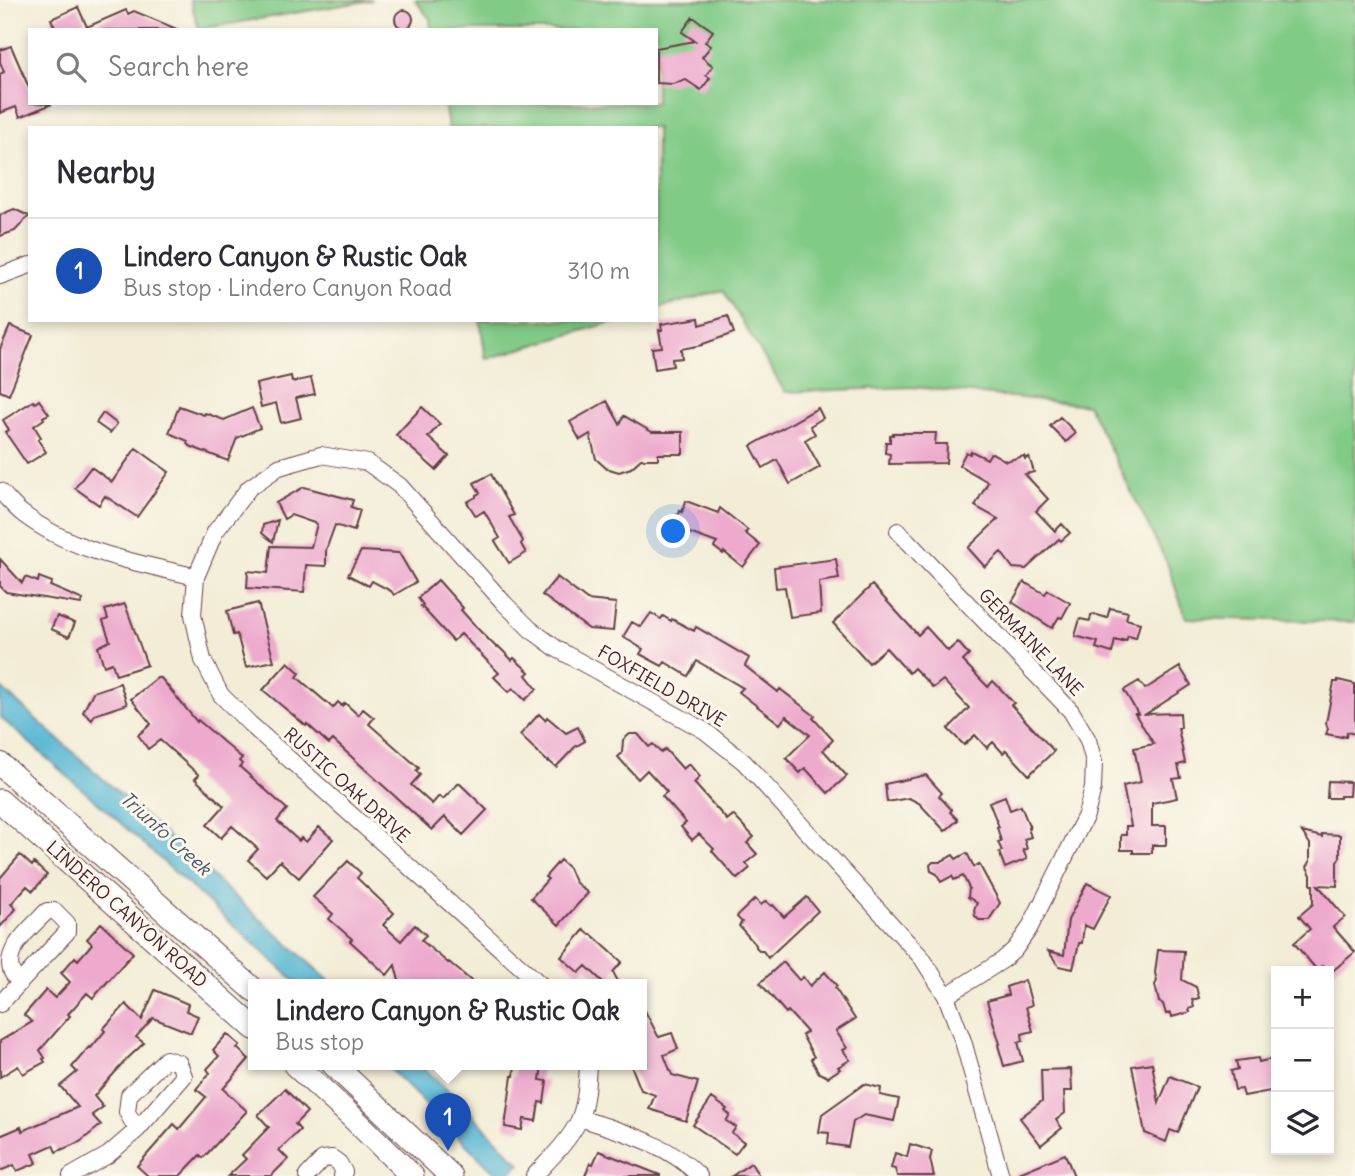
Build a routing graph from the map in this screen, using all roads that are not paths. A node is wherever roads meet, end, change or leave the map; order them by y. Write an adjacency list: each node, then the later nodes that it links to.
1 (28, 266): 2 (street)
2 (0, 276)
3 (0, 491): 5 (street)
4 (898, 531): 11 (street, GERMAINE LANE)
5 (196, 577): 8 (street, RUSTIC OAK DRIVE); 11 (street, FOXFIELD DRIVE)
6 (0, 764): 10 (street, LINDERO CANYON ROAD)
7 (0, 801): 13 (street, LINDERO CANYON ROAD)
8 (534, 979)
9 (20, 983): 12 (street)
10 (248, 985)
11 (946, 996): 26 (street, FOXFIELD DRIVE)
12 (0, 1004)
13 (248, 1023)
14 (300, 1070): 22 (street)
15 (339, 1070): 23 (street)
16 (587, 1070): 17 (street)
17 (580, 1118): 24 (street); 25 (street)
18 (137, 1130): 19 (street)
19 (71, 1176)
20 (307, 1176): 21 (street)
21 (342, 1176)
22 (412, 1176)
23 (451, 1176)
24 (534, 1176)
25 (699, 1176)
26 (1001, 1176)

